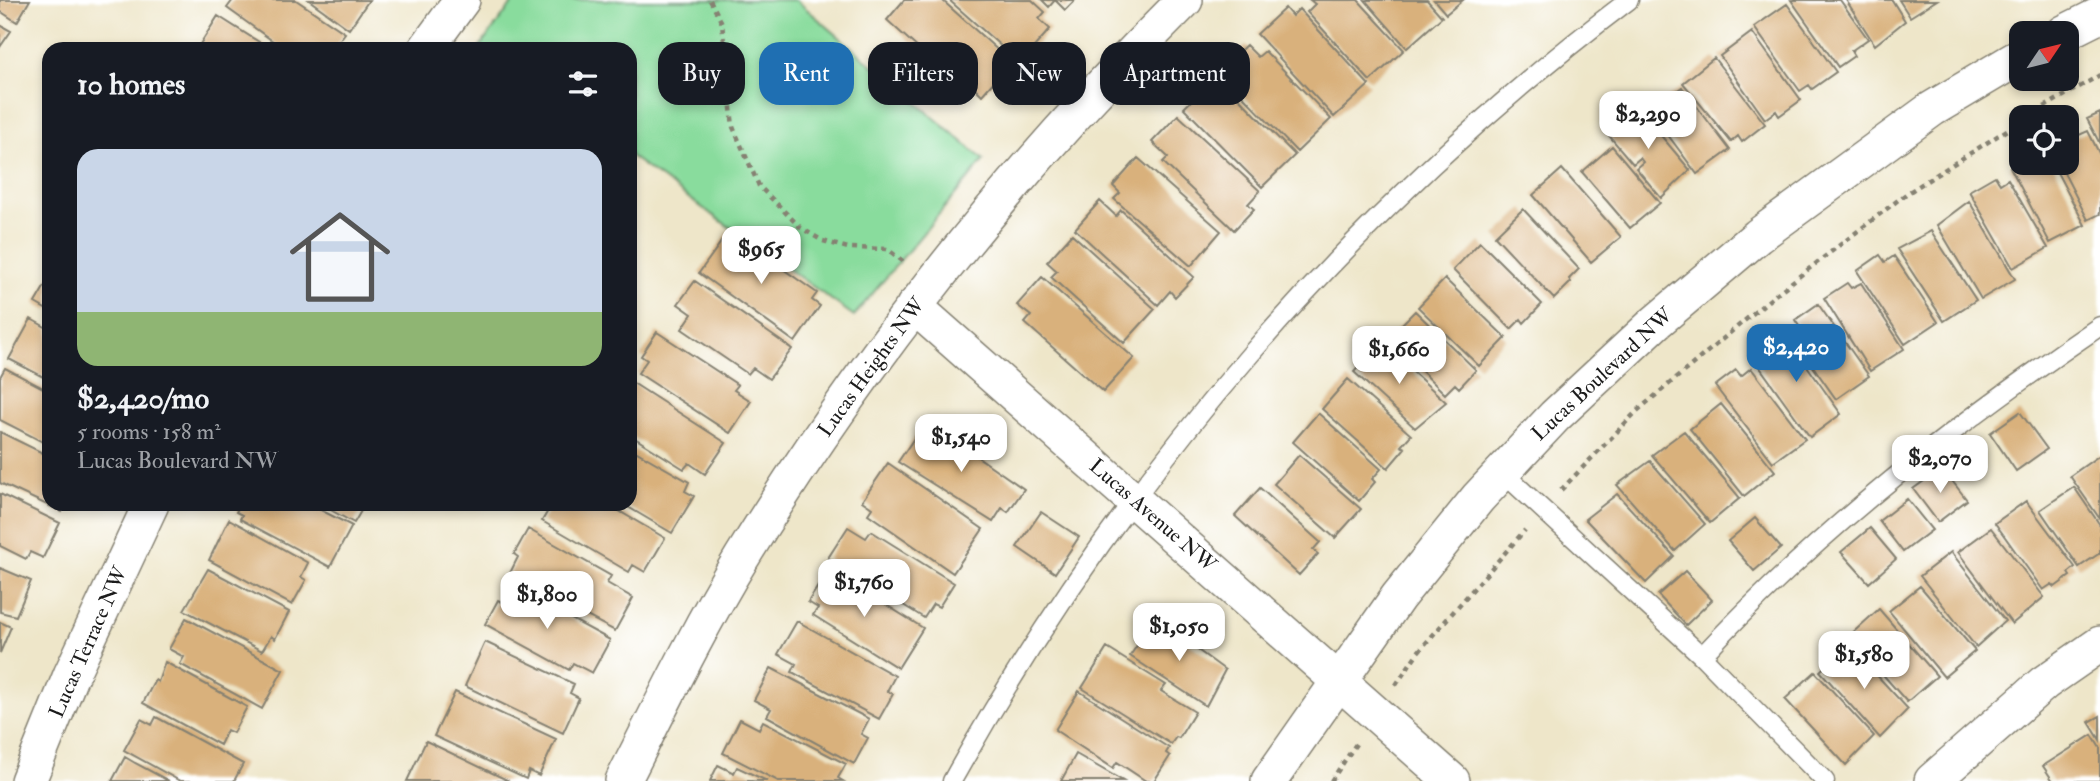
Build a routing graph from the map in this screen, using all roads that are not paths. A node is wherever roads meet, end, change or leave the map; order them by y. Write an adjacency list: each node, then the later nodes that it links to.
1 (462, 0): 6 (street)
2 (1185, 0): 8 (street, Lucas Heights NW)
3 (1629, 0): 11 (lane)
4 (2100, 15): 5 (street)
5 (2079, 26)
6 (430, 42)
7 (2009, 63): 10 (street, Lucas Boulevard NW)
8 (923, 294): 11 (street, Lucas Avenue NW); 17 (street, Lucas Heights NW)
9 (2100, 326): 14 (lane)
10 (1502, 472): 14 (lane); 15 (street, Lucas Boulevard NW)
11 (1135, 499): 15 (street, Lucas Avenue NW); 18 (lane)
12 (148, 511): 16 (street, Lucas Terrace NW)
13 (2100, 644): 22 (street)
14 (1702, 656): 21 (lane)
15 (1340, 681): 19 (street, Lucas Boulevard NW); 20 (street, Lucas Avenue NW)
16 (29, 781)
17 (623, 781)
18 (952, 781)
19 (1269, 781)
20 (1452, 781)
21 (1825, 781)
22 (1931, 781)

